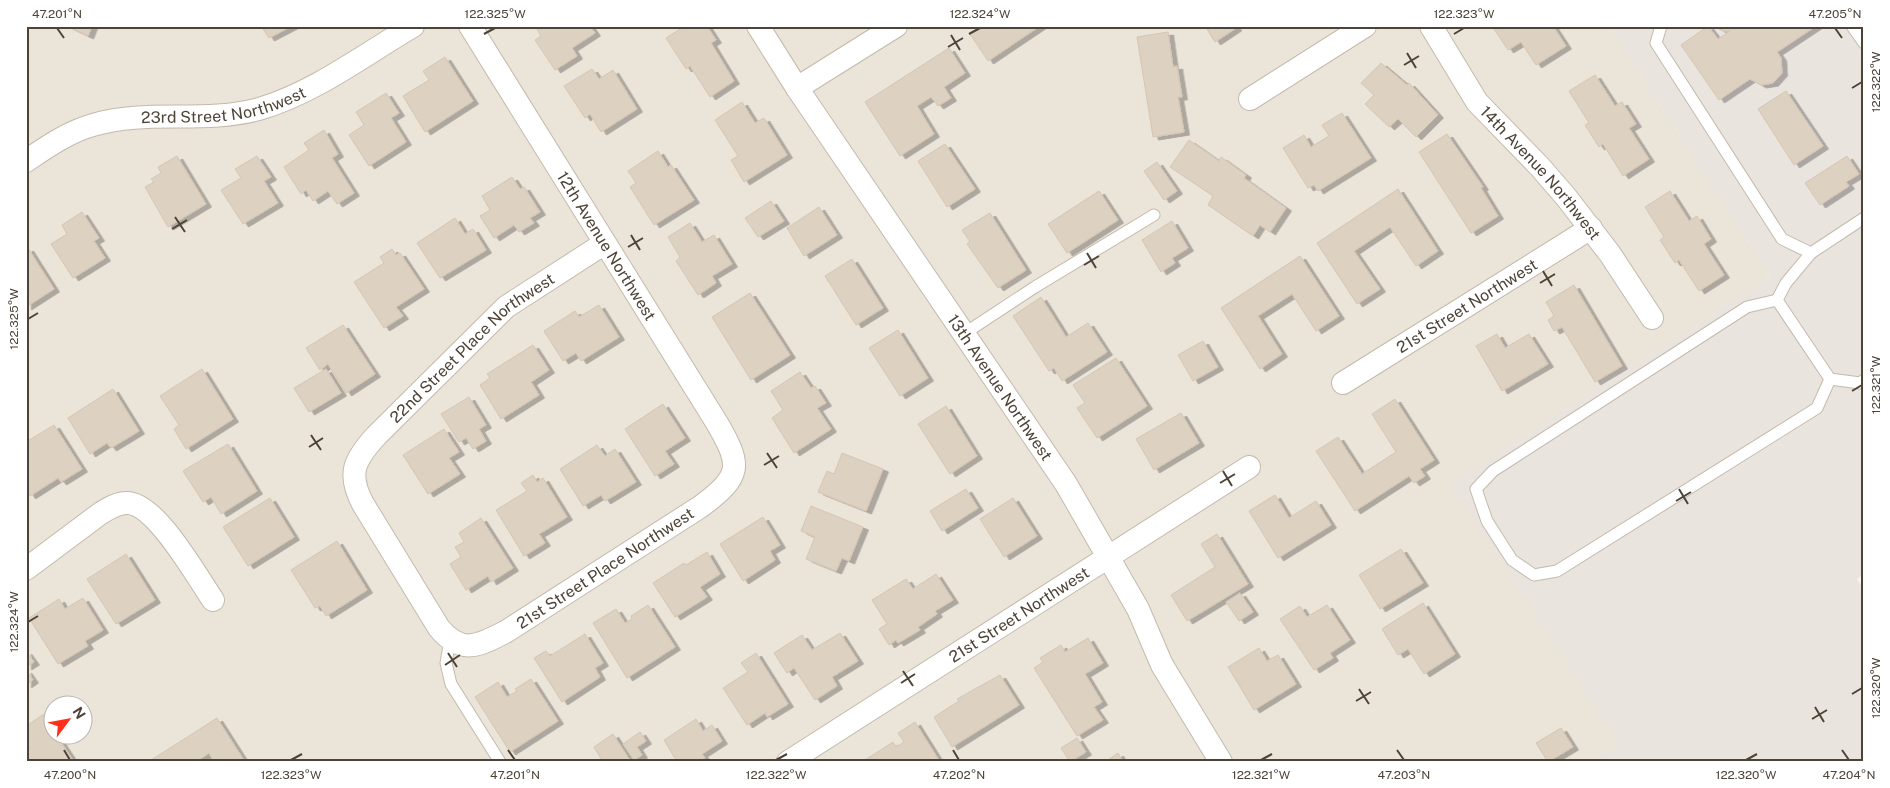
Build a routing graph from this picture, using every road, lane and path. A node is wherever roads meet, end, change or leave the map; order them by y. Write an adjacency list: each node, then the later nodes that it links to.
1 (413, 26): 12 (street, 23rd Street Northwest)
2 (470, 26): 16 (street, 12th Avenue Northwest)
3 (758, 26): 10 (street, 13th Avenue Northwest)
4 (896, 26): 10 (street)
5 (1365, 26): 11 (street)
6 (1430, 26): 15 (street, 14th Avenue Northwest)
7 (1661, 26): 17 (lane)
8 (1852, 26): 9 (lane)
9 (1864, 43)
10 (797, 88): 20 (street, 13th Avenue Northwest)
11 (1250, 99)
12 (26, 161)
13 (1154, 215): 20 (lane)
14 (1864, 218): 17 (lane)
15 (1591, 228): 19 (street, 14th Avenue Northwest); 23 (street, 21st Street Northwest)
16 (605, 244): 25 (street, 12th Avenue Northwest); 29 (street, 22nd Street Place Northwest)
17 (1811, 253): 18 (lane)
18 (1777, 300): 21 (lane); 21 (lane)
19 (1652, 318)
20 (965, 333): 26 (street, 13th Avenue Northwest)
21 (1830, 380): 22 (lane)
22 (1864, 380)
23 (1343, 383)
24 (1249, 467): 26 (street, 21st Street Northwest)
25 (734, 469): 29 (street, 21st Street Place Northwest)
26 (1106, 556): 31 (street, 21st Street Northwest); 32 (street, 13th Avenue Northwest)
27 (26, 569): 28 (street)
28 (213, 600)
29 (456, 643): 30 (lane)
30 (500, 762)
31 (788, 762)
32 (1221, 762)

